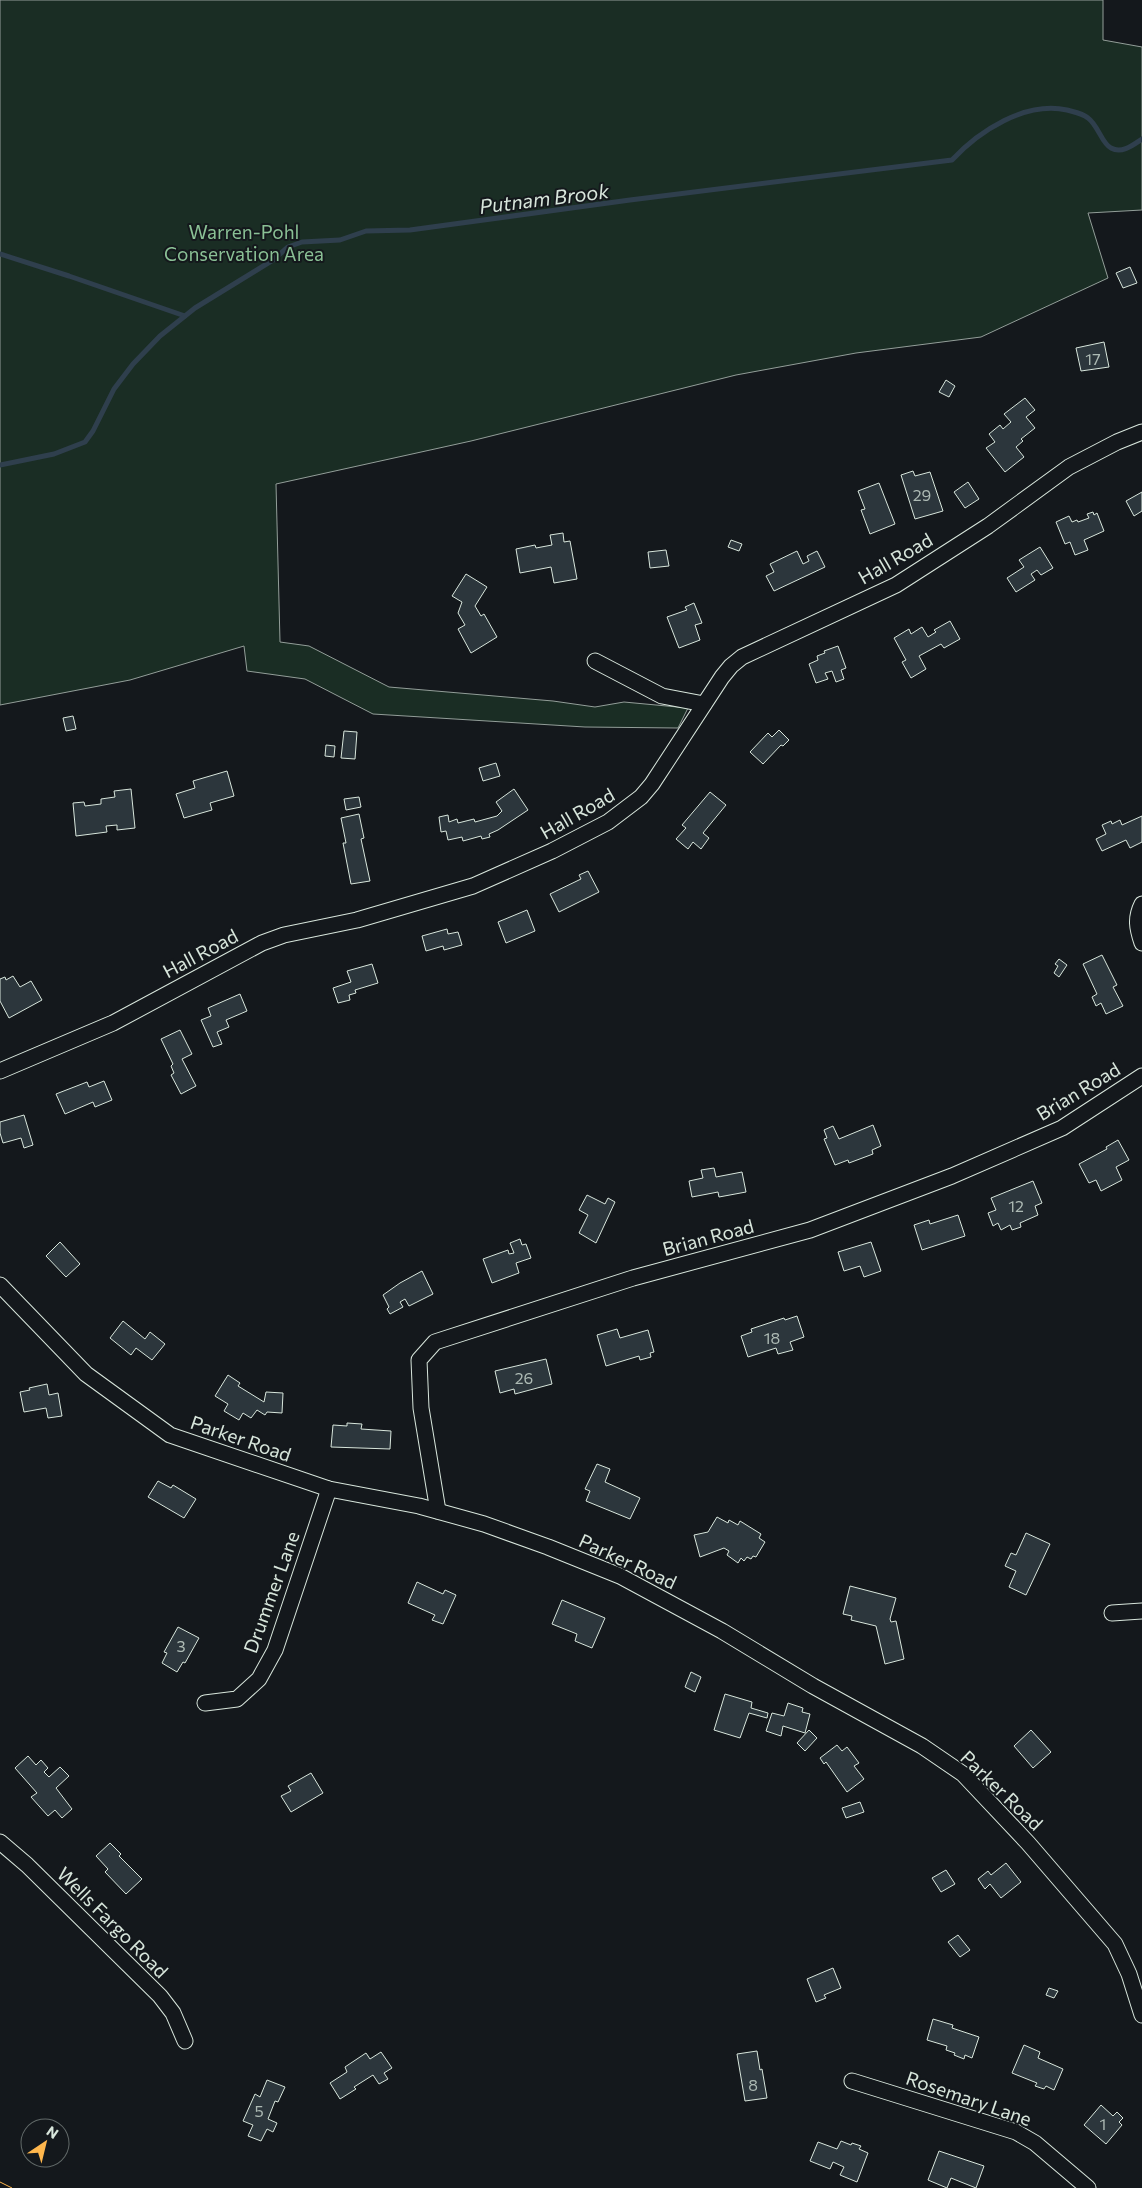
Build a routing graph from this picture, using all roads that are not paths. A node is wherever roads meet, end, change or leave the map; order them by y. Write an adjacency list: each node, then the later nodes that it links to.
1 (1142, 432): 3 (street, Hall Road)
2 (595, 661): 3 (street)
3 (704, 704): 6 (street, Hall Road)
4 (1142, 904): 5 (street)
5 (1142, 943)
6 (0, 1071)
7 (1142, 1076): 10 (street, Brian Road)
8 (0, 1285): 9 (street, Parker Road)
9 (329, 1489): 10 (street, Parker Road); 13 (street, Drummer Lane)
10 (438, 1511): 15 (street, Parker Road)
11 (1142, 1611): 12 (street)
12 (1112, 1613)
13 (205, 1703)
14 (0, 1842): 16 (street, Wells Fargo Road)
15 (1142, 2015)
16 (184, 2041)
17 (852, 2080): 18 (street, Rosemary Lane)
18 (1088, 2188)

